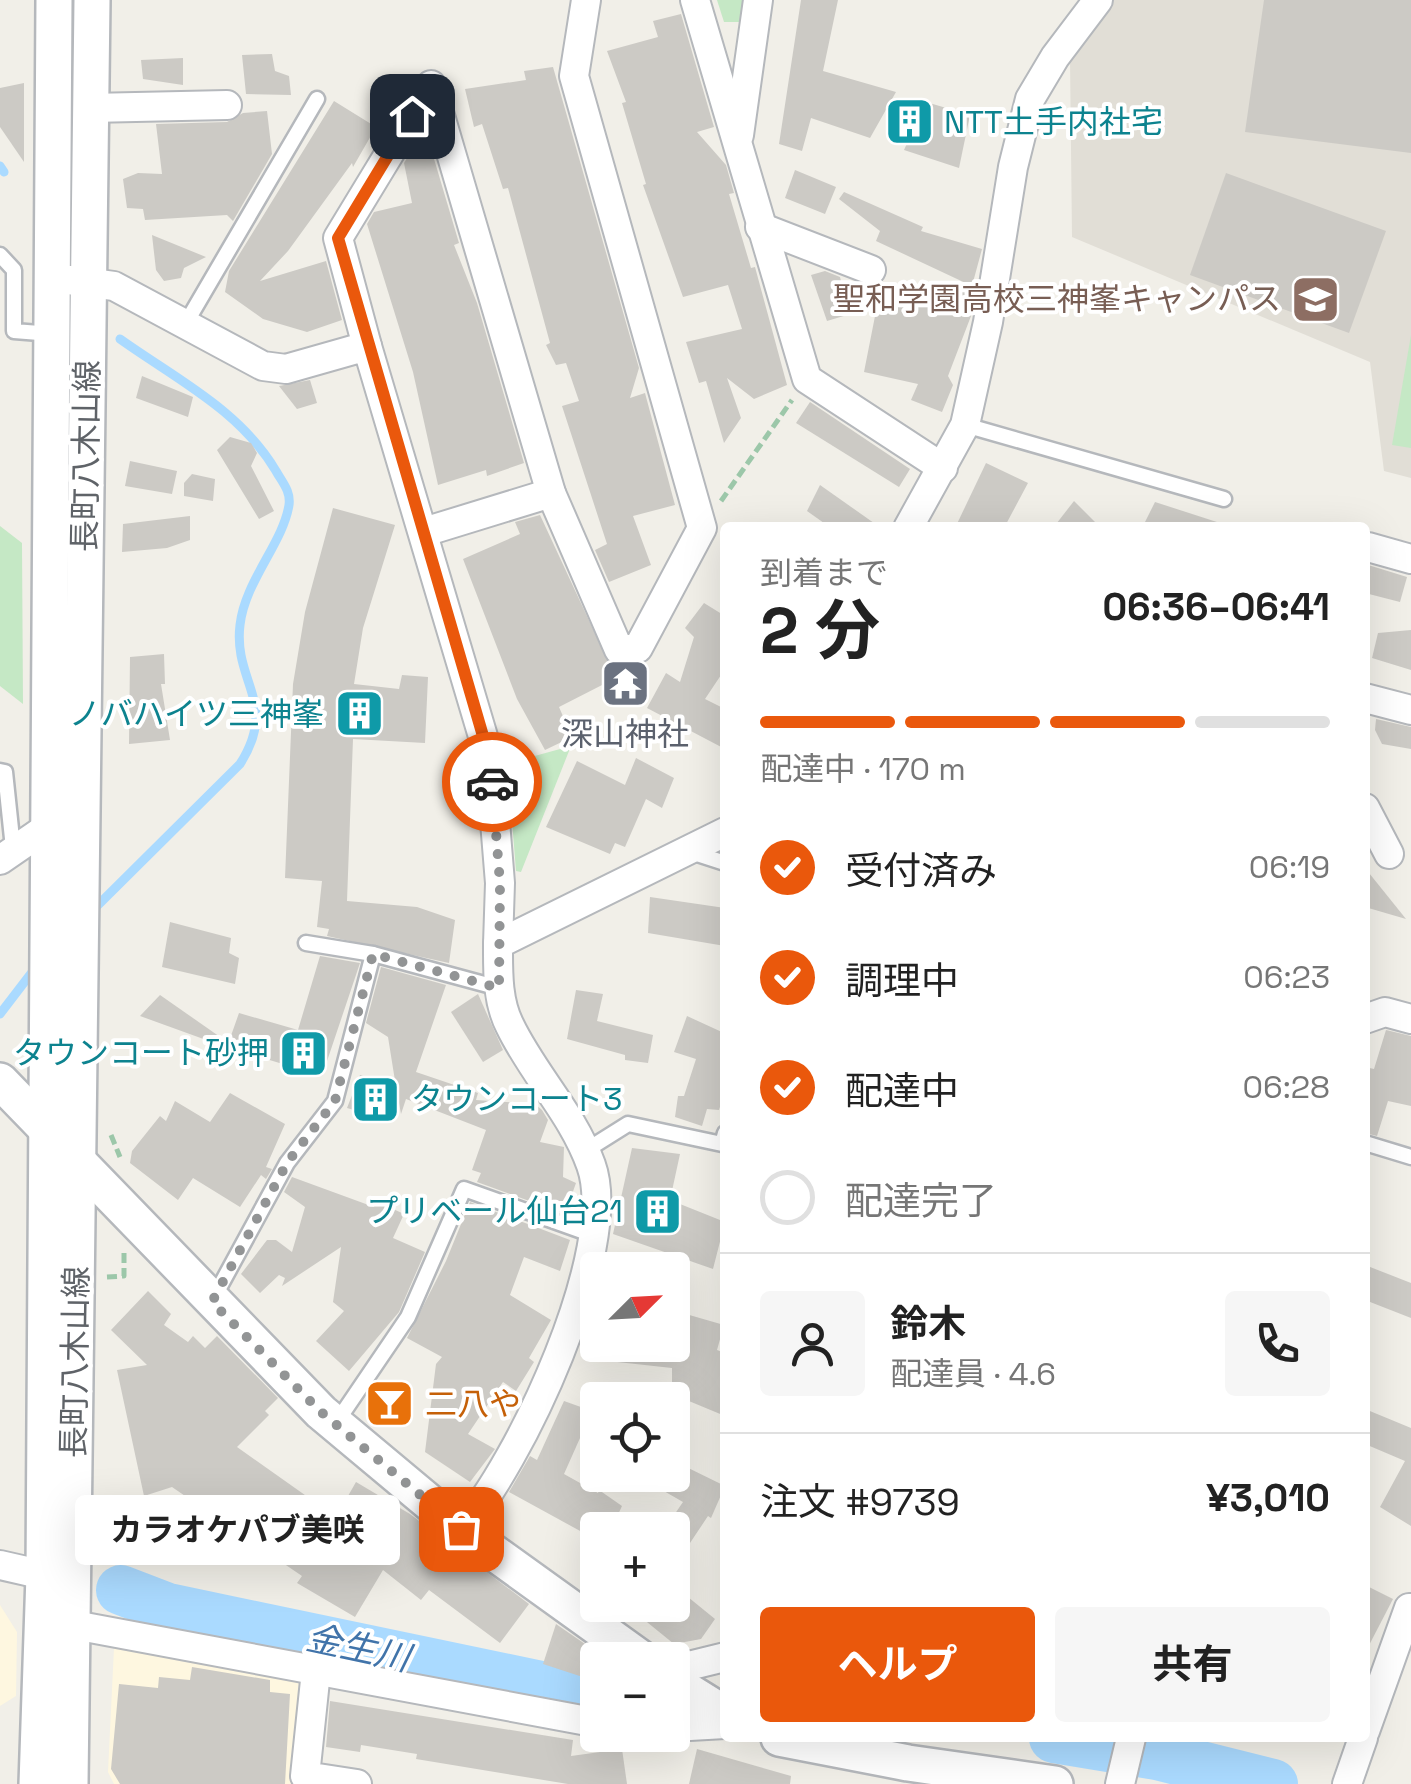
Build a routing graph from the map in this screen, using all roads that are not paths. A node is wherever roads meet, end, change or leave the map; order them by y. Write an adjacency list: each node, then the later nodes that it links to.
1 (54, 0): 14 (street)
2 (92, 0): 9 (street, 長町八木山線)
3 (586, 0): 22 (street)
4 (695, 0): 10 (street)
5 (758, 0): 10 (street)
6 (1098, 0): 20 (street)
7 (317, 99): 16 (lane)
8 (227, 105): 9 (street)
9 (90, 108): 15 (street, 長町八木山線)
10 (737, 147): 11 (street)
11 (760, 227): 13 (street); 21 (street)
12 (0, 255): 18 (lane)
13 (871, 270)
14 (52, 279): 15 (street); 18 (street)
15 (89, 282): 16 (street); 17 (street, 長町八木山線)
16 (186, 323): 19 (street)
17 (88, 333): 18 (lane); 50 (street, 長町八木山線)
18 (51, 334): 32 (street)
19 (367, 346): 22 (street); 25 (street)
20 (965, 426): 21 (street); 23 (lane)
21 (943, 468): 24 (street)
22 (551, 492): 25 (street)
23 (1224, 498)
24 (912, 522)
25 (424, 532): 39 (street)
26 (1370, 548): 27 (street)
27 (1411, 559)
28 (1370, 699): 29 (street)
29 (1411, 710)
30 (0, 772): 35 (lane)
31 (1370, 818): 36 (street)
32 (48, 826): 35 (street); 45 (street)
33 (720, 834): 34 (street)
34 (687, 851): 37 (lane); 39 (street)
35 (6, 854)
36 (1388, 854)
37 (720, 861)
38 (306, 943): 40 (lane)
39 (498, 944): 41 (street)
40 (373, 954): 41 (lane); 52 (lane)
41 (499, 988): 48 (street)
42 (1370, 1017): 43 (street)
43 (1411, 1019)
44 (0, 1081): 45 (street)
45 (44, 1130): 50 (street); 56 (street)
46 (720, 1144): 48 (lane)
47 (1370, 1145): 49 (lane)
48 (584, 1152): 51 (street)
49 (1411, 1158)
50 (77, 1164): 52 (street); 58 (street, 長町八木山線)
51 (593, 1235): 53 (lane); 54 (street)
52 (212, 1302): 53 (street)
53 (335, 1424): 54 (street)
54 (461, 1529): 59 (street)
55 (0, 1565): 56 (street)
56 (44, 1575): 75 (street)
57 (1409, 1608): 66 (street)
58 (74, 1625): 61 (street); 76 (street, 長町八木山線)
59 (618, 1642)
60 (720, 1659): 62 (street)
61 (316, 1672): 67 (street); 77 (street)
62 (690, 1672)
63 (690, 1691): 64 (street)
64 (720, 1714)
65 (720, 1717): 68 (street)
66 (1370, 1717)
67 (580, 1720)
68 (690, 1723)
69 (793, 1742): 72 (street)
70 (1130, 1742): 73 (street)
71 (1361, 1742): 74 (street)
72 (908, 1774): 78 (street)
73 (1122, 1775)
74 (1348, 1780)
75 (38, 1784)
76 (70, 1784)
77 (357, 1784)
78 (1055, 1784)

